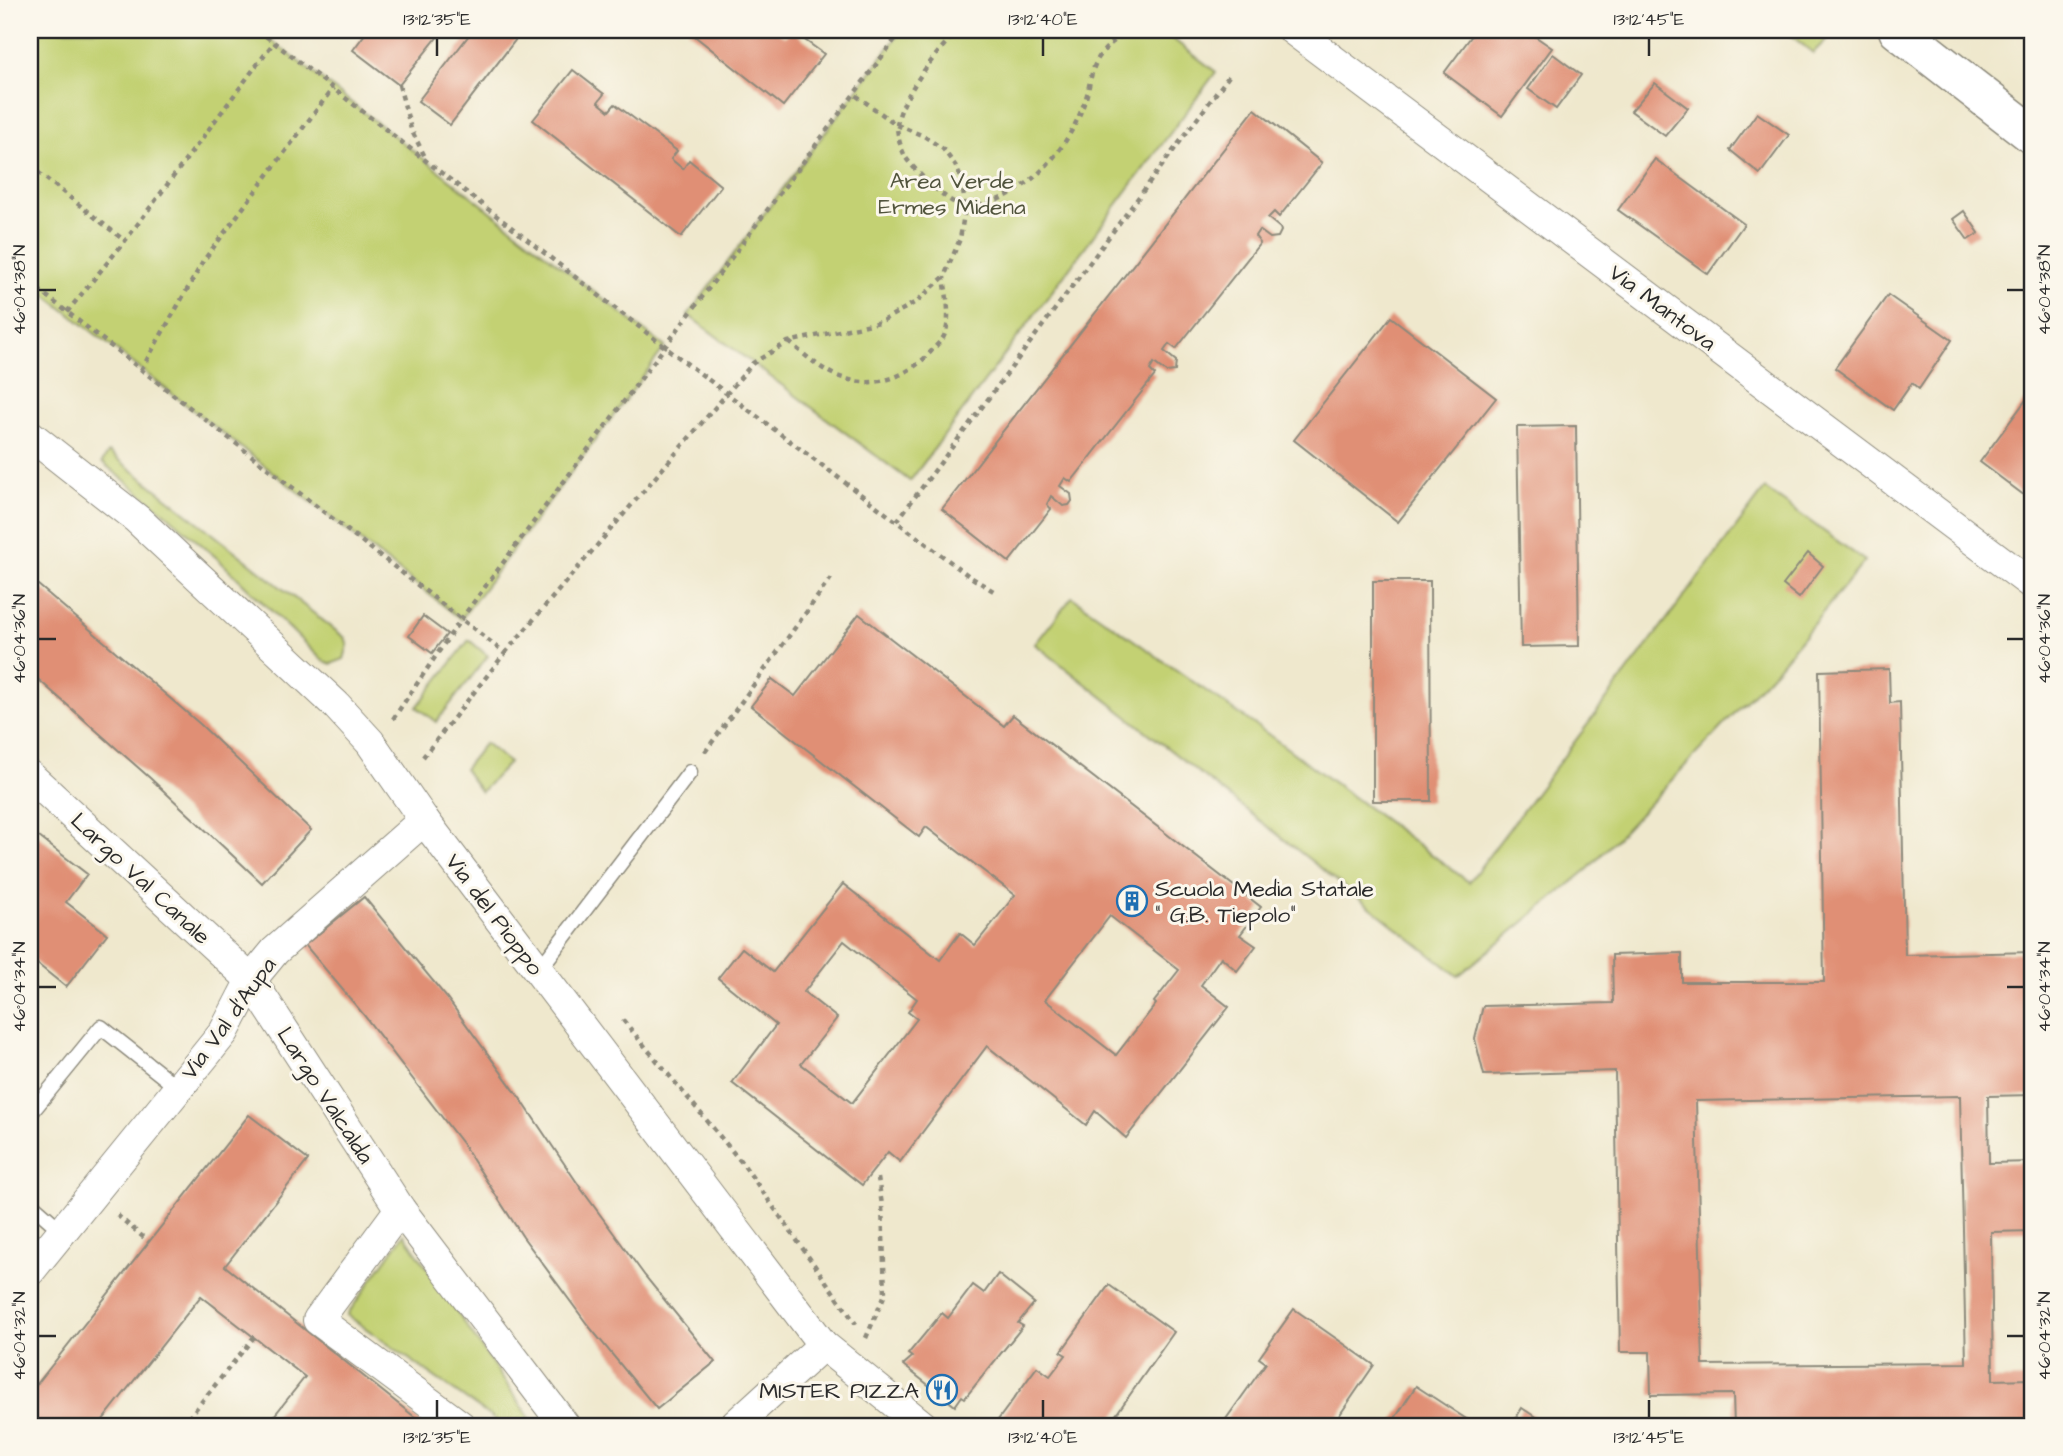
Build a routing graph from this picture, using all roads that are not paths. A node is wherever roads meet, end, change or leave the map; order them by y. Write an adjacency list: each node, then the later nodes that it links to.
1 (1293, 30): 5 (street, Via Mantova)
2 (1898, 30): 3 (main road)
3 (2033, 135)
4 (30, 435): 8 (street, Via del Pioppo)
5 (2033, 585)
6 (690, 772): 9 (lane)
7 (30, 776): 10 (street, Largo Val Canale)
8 (424, 820): 9 (street, Via del Pioppo); 10 (street, Via Val d'Aupa)
9 (538, 971): 17 (street, Via del Pioppo)
10 (251, 980): 11 (street, Via Val d'Aupa); 14 (street, Largo Valcalda)
11 (178, 1088): 12 (lane); 15 (street, Via Val d'Aupa)
12 (30, 1114)
13 (30, 1203): 15 (lane)
14 (400, 1209): 18 (street); 19 (street, Largo Valcalda)
15 (62, 1231): 16 (street, Via Val d'Aupa)
16 (30, 1271)
17 (823, 1345): 20 (street); 21 (street, Via del Pioppo)
18 (461, 1426)
19 (565, 1426)
20 (734, 1426)
21 (923, 1426)

